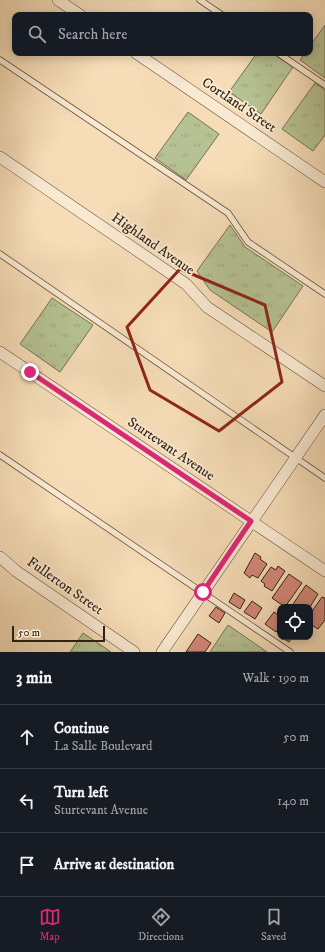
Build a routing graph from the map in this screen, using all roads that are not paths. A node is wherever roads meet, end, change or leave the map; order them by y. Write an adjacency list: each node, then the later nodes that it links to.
1 (58, 0): 3 (street)
2 (200, 0): 4 (lane)
3 (76, 12)
4 (218, 12)
5 (140, 56): 10 (street, Cortland Street)
6 (282, 56): 8 (lane)
7 (0, 60): 12 (lane)
8 (325, 85)
9 (0, 157): 14 (street, Highland Avenue)
10 (325, 182)
11 (0, 254): 17 (lane)
12 (325, 294)
13 (0, 352): 19 (street, Sturtevant Avenue)
14 (325, 386)
15 (325, 415): 17 (street)
16 (0, 455): 22 (lane)
17 (296, 458): 18 (lane); 19 (street)
18 (325, 478)
19 (251, 521): 21 (street, Sturtevant Avenue); 22 (street)
20 (0, 557): 23 (street, Fullerton Street)
21 (325, 571)
22 (203, 592): 24 (street); 25 (lane)
23 (134, 652)
24 (162, 652)
25 (290, 652)

